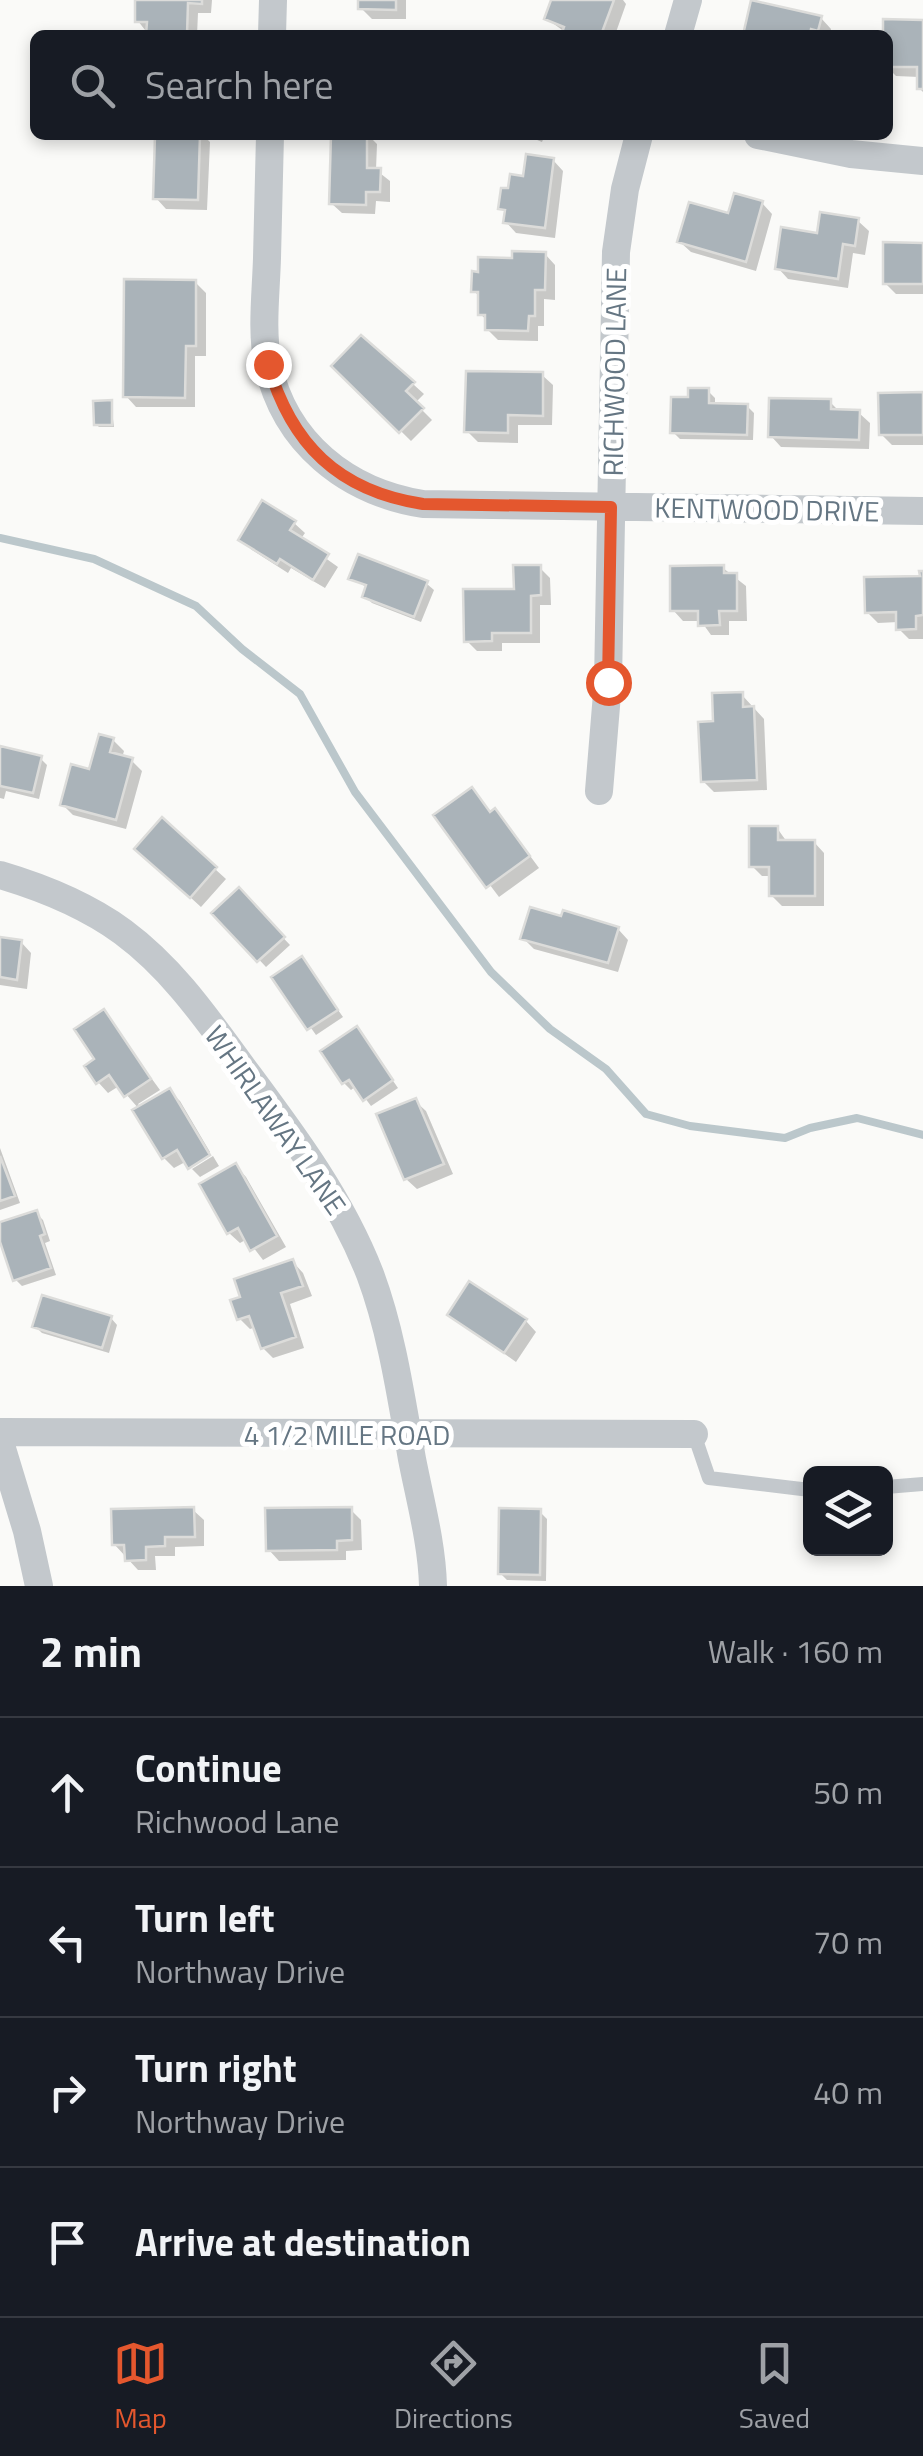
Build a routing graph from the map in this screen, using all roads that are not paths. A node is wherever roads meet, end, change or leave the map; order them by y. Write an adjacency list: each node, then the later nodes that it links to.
1 (273, 0): 3 (street)
2 (688, 0): 4 (street)
3 (272, 30)
4 (679, 30)
5 (270, 140): 9 (street, KENTWOOD DRIVE)
6 (638, 140): 9 (street, RICHWOOD LANE)
7 (782, 140): 8 (street)
8 (923, 161)
9 (611, 507): 10 (street, KENTWOOD DRIVE); 11 (street, RICHWOOD LANE)
10 (923, 510)
11 (598, 791)
12 (0, 875): 15 (street, WHIRLAWAY LANE)
13 (0, 1432): 15 (street, 4 1/2 MILE ROAD)
14 (694, 1434): 15 (street, 4 1/2 MILE ROAD); 19 (lane)
15 (408, 1435): 21 (street, WHIRLAWAY LANE)
16 (0, 1442): 20 (street)
17 (923, 1484): 18 (lane)
18 (893, 1486)
19 (803, 1489)
20 (39, 1586)
21 (432, 1586)

